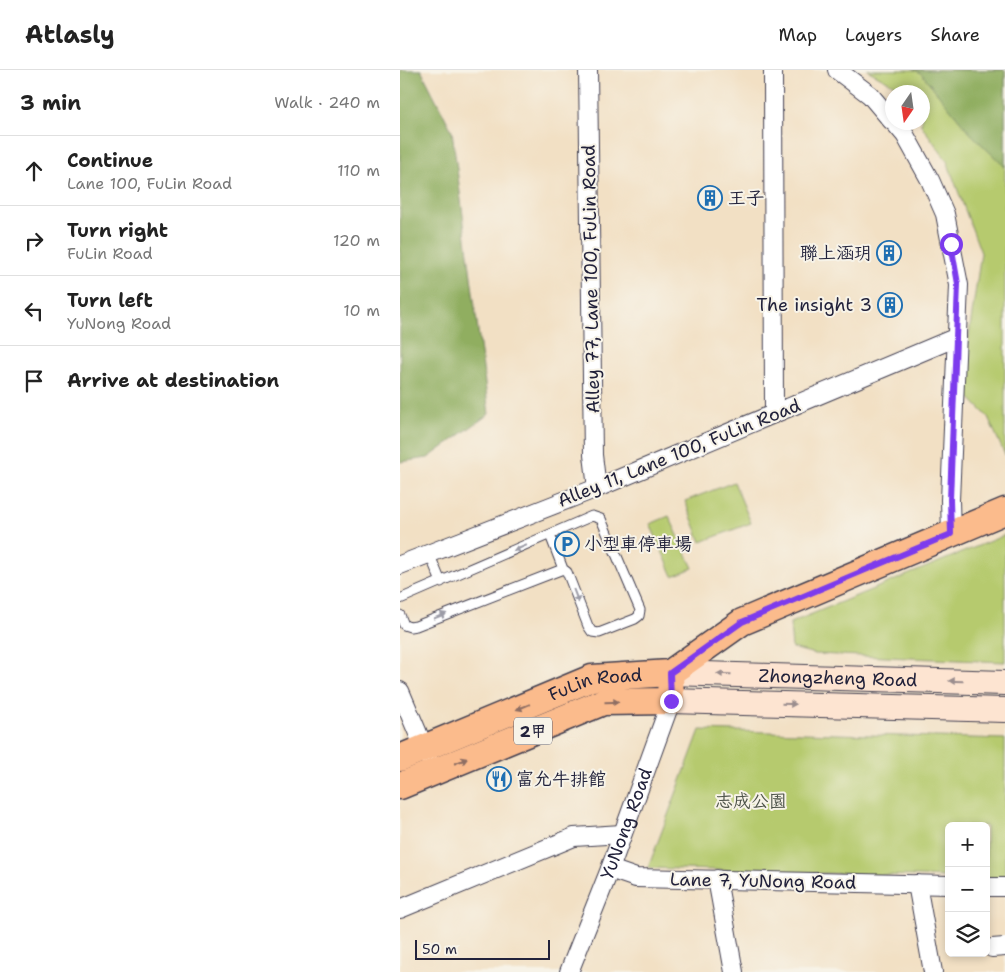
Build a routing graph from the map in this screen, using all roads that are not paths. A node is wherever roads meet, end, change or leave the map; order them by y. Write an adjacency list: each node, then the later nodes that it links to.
1 (588, 70): 8 (street, Alley 77, Lane 100, FuLin Road)
2 (773, 70): 7 (street)
3 (837, 70): 4 (street)
4 (885, 113)
5 (900, 130): 6 (street)
6 (957, 337): 7 (street, Alley 11, Lane 100, FuLin Road); 10 (street)
7 (774, 414): 8 (street, Alley 11, Lane 100, FuLin Road)
8 (597, 488): 12 (street, Alley 11, Lane 100, FuLin Road)
9 (1005, 511): 10 (main road)
10 (951, 534): 18 (main road)
11 (550, 535): 14 (lane); 14 (lane, one-way to 11); 15 (lane, one-way to 15)
12 (428, 553): 13 (street, Alley 11, Lane 100, FuLin Road); 15 (lane)
13 (400, 565)
14 (563, 569): 17 (lane, one-way to 14)
15 (441, 582): 16 (lane)
16 (400, 599)
17 (400, 615)
18 (670, 673): 19 (main road, Zhongzheng Road, one-way to 18); 21 (main road, YuNong Road); 23 (main road, FuLin Road / 2甲, one-way to 23)
19 (1005, 682)
20 (400, 691): 23 (street)
21 (671, 701): 22 (main road, Zhongzheng Road, one-way to 22); 25 (main road, FuLin Road / 2甲, one-way to 21); 27 (street, YuNong Road)
22 (1005, 710)
23 (425, 747): 24 (main road, FuLin Road / 2甲); 25 (street)
24 (400, 758)
25 (435, 772): 26 (main road, FuLin Road / 2甲)
26 (400, 786)
27 (622, 834): 28 (street, YuNong Road); 34 (street)
28 (610, 869): 29 (street, Lane 7, YuNong Road); 35 (street, YuNong Road)
29 (717, 879): 30 (street, Lane 7, YuNong Road); 36 (street)
30 (917, 884): 31 (street, Lane 7, YuNong Road); 37 (street)
31 (945, 885)
32 (990, 887): 33 (street)
33 (1005, 887)
34 (400, 909)
35 (570, 972)
36 (734, 972)
37 (933, 972)

